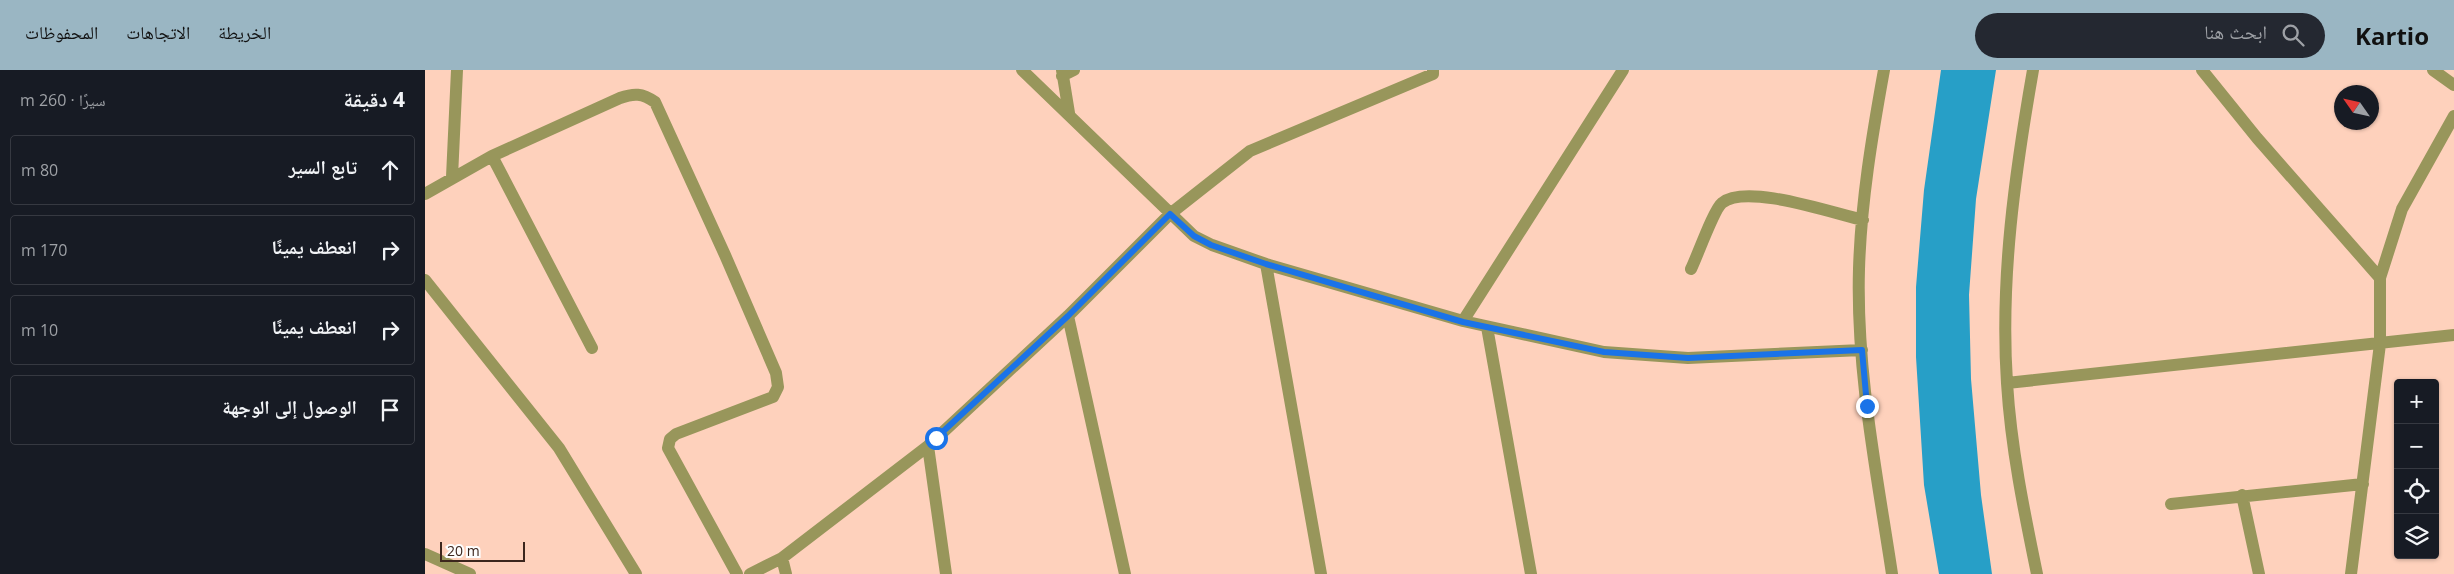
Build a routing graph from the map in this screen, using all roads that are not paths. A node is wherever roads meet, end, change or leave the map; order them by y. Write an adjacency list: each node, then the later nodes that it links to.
1 (457, 70): 15 (street)
2 (1022, 70): 12 (street)
3 (1074, 70): 10 (street)
4 (1433, 70): 17 (street)
5 (1623, 70): 24 (street)
6 (1884, 70): 18 (street)
7 (2033, 70): 30 (street)
8 (2202, 70): 21 (street)
9 (2433, 70): 11 (street)
10 (1062, 73): 12 (street)
11 (2454, 85)
12 (1069, 113): 17 (street)
13 (2454, 116): 21 (street)
14 (492, 156): 15 (street); 28 (street); 39 (street)
15 (452, 177): 16 (street)
16 (425, 194)
17 (1170, 214): 19 (street); 23 (street)
18 (1863, 220): 20 (street); 29 (street)
19 (1266, 264): 24 (street); 44 (street)
20 (1691, 269)
21 (2380, 278): 27 (street)
22 (425, 280): 38 (street)
23 (1068, 316): 31 (street); 43 (street)
24 (1463, 322): 25 (street)
25 (1487, 326): 29 (street); 45 (street)
26 (2454, 335): 27 (street)
27 (2380, 344): 30 (street); 32 (street)
28 (592, 348)
29 (1862, 350): 46 (street)
30 (2007, 382): 47 (street)
31 (928, 446): 36 (street); 42 (street)
32 (2363, 484): 33 (street); 49 (street)
33 (2242, 496): 34 (street); 48 (street)
34 (2171, 504)
35 (425, 554): 37 (street)
36 (782, 558): 40 (street); 41 (street)
37 (470, 574)
38 (636, 574)
39 (737, 574)
40 (750, 574)
41 (786, 574)
42 (946, 574)
43 (1125, 574)
44 (1321, 574)
45 (1531, 574)
46 (1892, 574)
47 (2037, 574)
48 (2259, 574)
49 (2351, 574)

